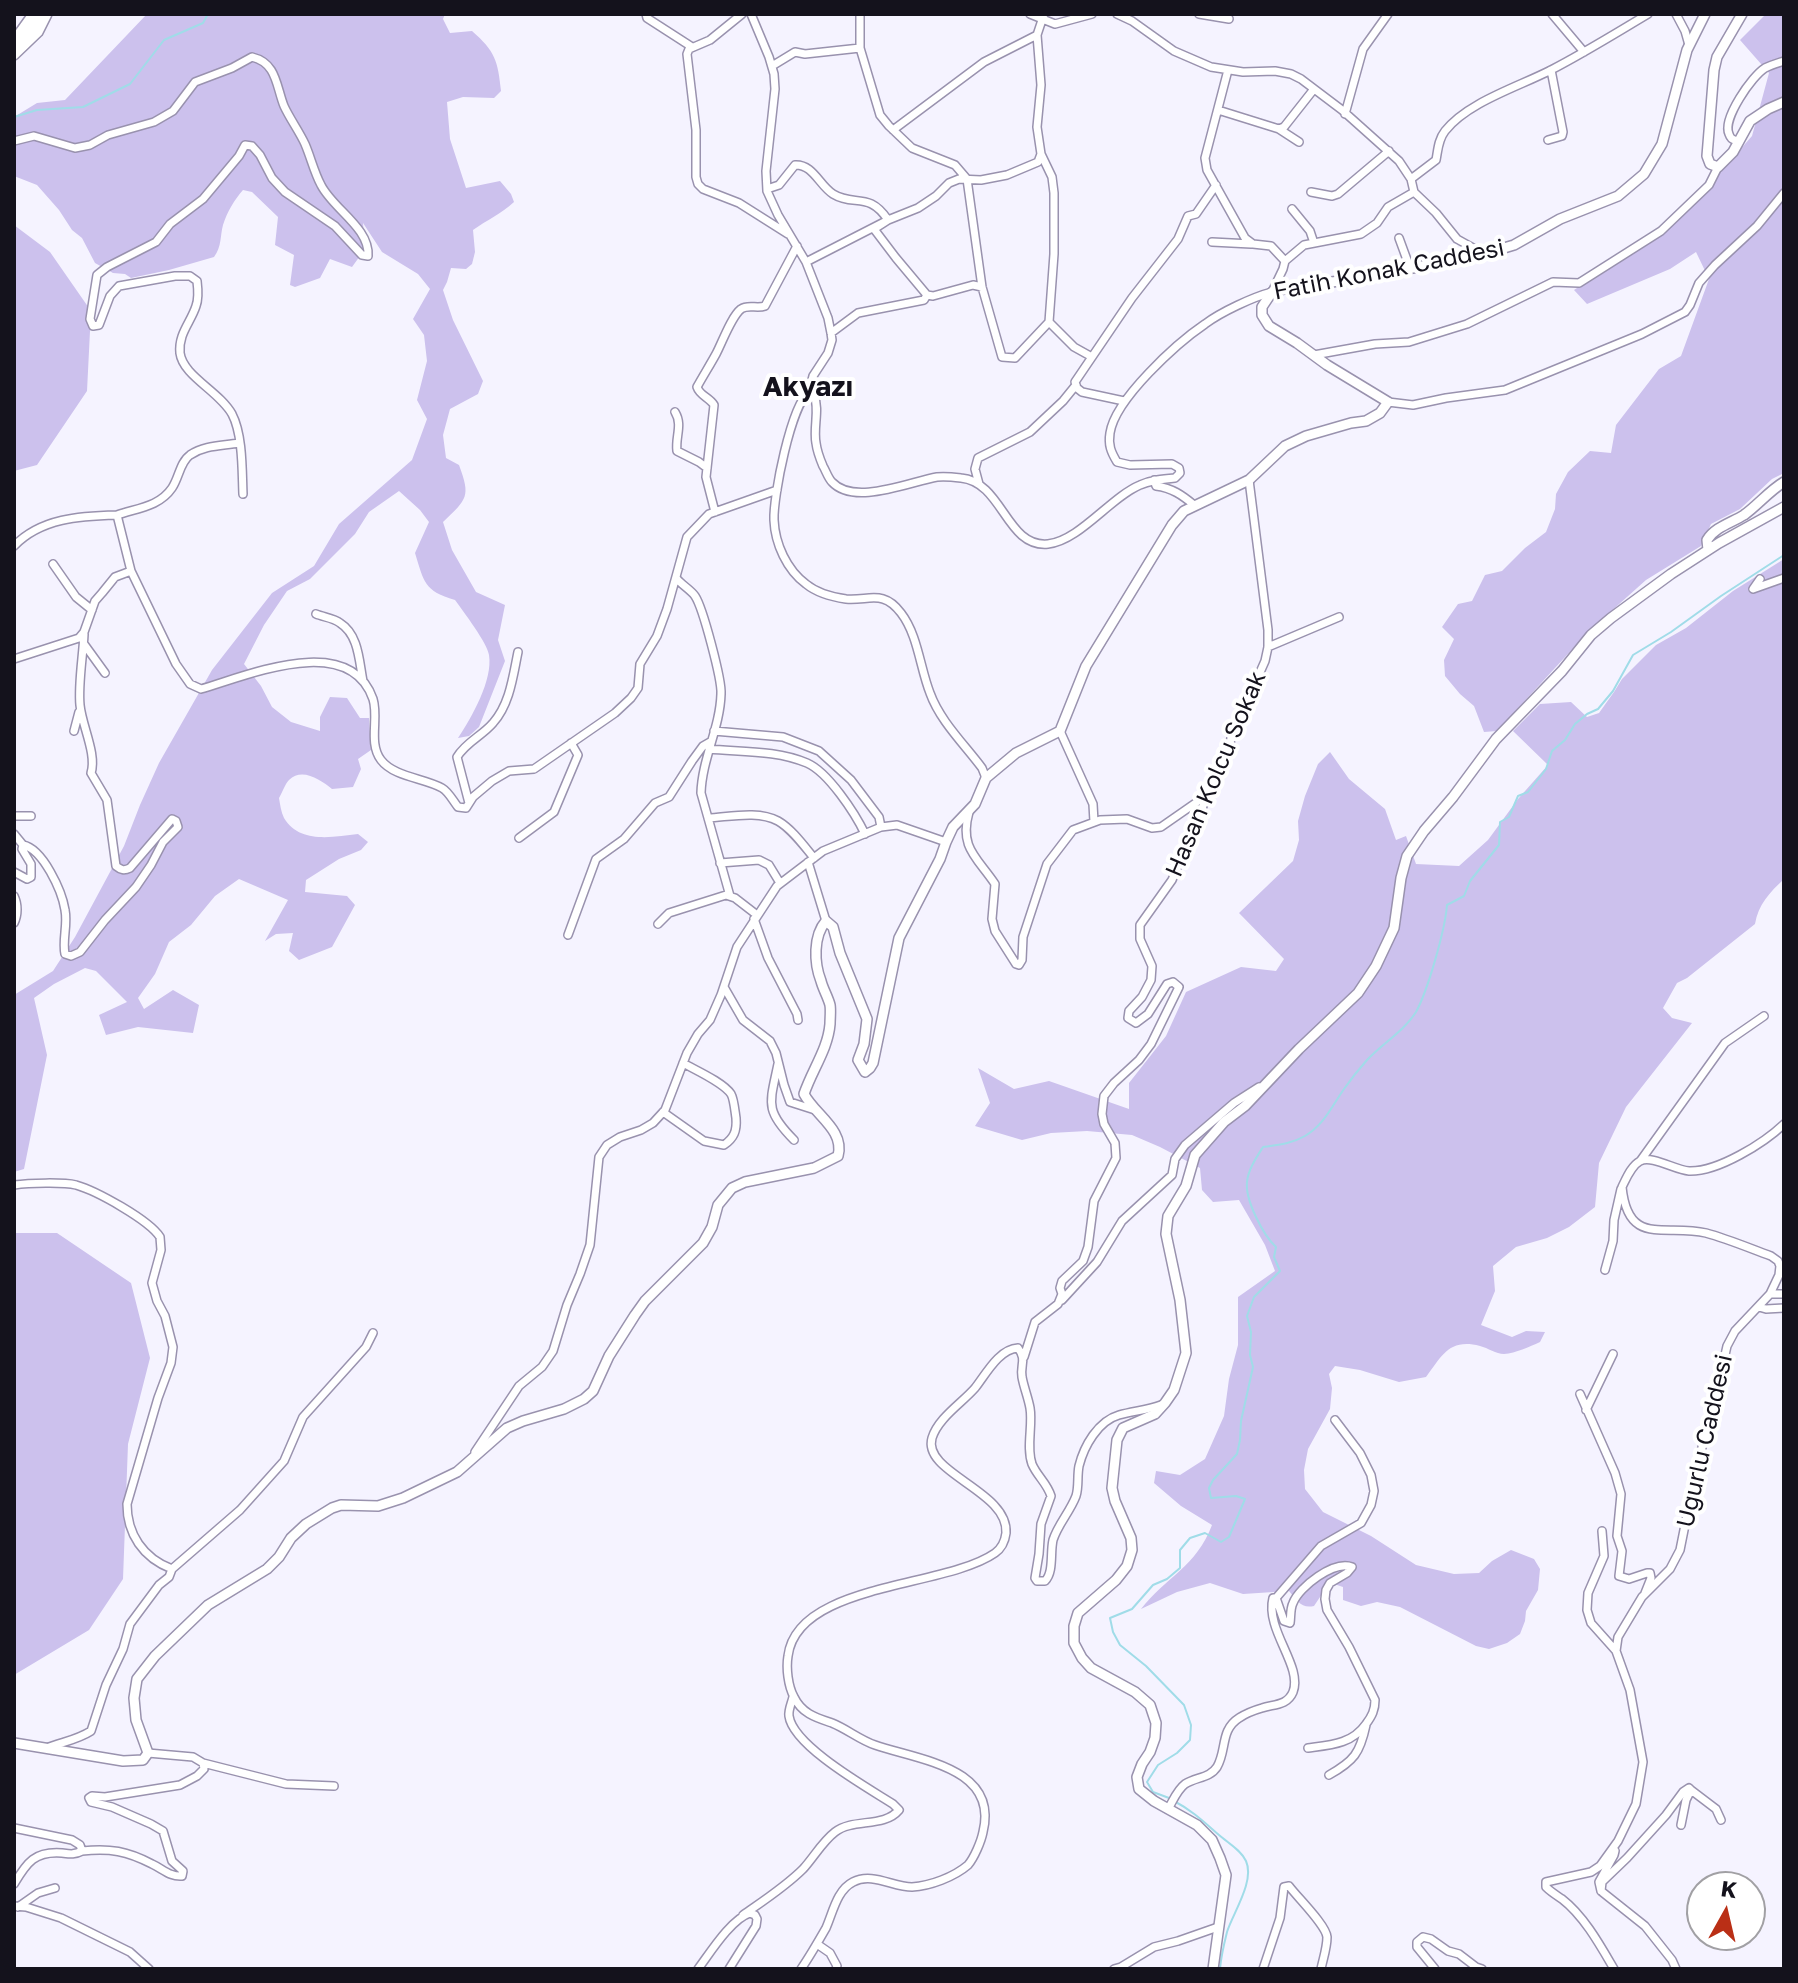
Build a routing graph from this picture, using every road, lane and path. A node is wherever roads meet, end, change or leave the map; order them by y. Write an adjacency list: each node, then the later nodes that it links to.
1 (35, 14): 20 (main road)
2 (47, 14): 25 (main road)
3 (646, 14): 22 (street)
4 (742, 14): 22 (street)
5 (751, 14): 27 (street)
6 (860, 14): 23 (street)
7 (1030, 14): 17 (street)
8 (1092, 14): 17 (street)
9 (1117, 14): 28 (street)
10 (1199, 14): 18 (street)
11 (1388, 14): 33 (street)
12 (1552, 14): 24 (street)
13 (1648, 14): 24 (street)
14 (1676, 14): 21 (street)
15 (1705, 14): 21 (main road, Fatih Konak Caddesi)
16 (1742, 14): 42 (main road)
17 (1043, 17): 19 (street)
18 (1229, 19)
19 (1037, 35): 35 (street); 41 (street)
20 (14, 42)
21 (1689, 46): 58 (main road, Fatih Konak Caddesi)
22 (692, 47): 52 (street)
23 (860, 48): 27 (street); 35 (street)
24 (1584, 52): 29 (street)
25 (14, 55)
26 (1784, 61): 39 (street)
27 (772, 66): 46 (street)
28 (1228, 70): 30 (street); 32 (street)
29 (1551, 70): 36 (street); 44 (street)
30 (1314, 89): 33 (street); 34 (street)
31 (1784, 102): 39 (main road)
32 (1218, 110): 34 (street); 45 (street)
33 (1345, 114): 40 (street)
34 (1279, 129): 38 (street)
35 (893, 130): 43 (street)
36 (1548, 140)
37 (14, 141): 74 (street)
38 (1299, 142)
39 (1739, 142): 42 (main road)
40 (1389, 151): 44 (street); 47 (street)
41 (1041, 154): 43 (street); 65 (street)
42 (1718, 167): 67 (street)
43 (967, 179): 51 (street); 62 (street)
44 (1411, 179): 48 (street)
45 (1216, 185): 56 (street); 68 (street)
46 (767, 189): 51 (street); 52 (street)
47 (1311, 192)
48 (1414, 192): 55 (street); 58 (street)
49 (1784, 193): 72 (street)
50 (1292, 209): 55 (street)
51 (888, 220): 60 (street); 64 (street)
52 (790, 235): 57 (street)
53 (1399, 238): 61 (street)
54 (1212, 242): 56 (street)
55 (1314, 243): 59 (street)
56 (1253, 244): 59 (street)
57 (797, 246): 60 (street); 75 (street)
58 (1484, 254): 61 (main road, Fatih Konak Caddesi)
59 (1285, 261): 63 (street)
60 (806, 262): 66 (street)
61 (1410, 268): 63 (main road, Fatih Konak Caddesi)
62 (982, 287): 64 (street); 65 (street)
63 (1272, 292): 67 (main road); 71 (street, Fatih Konak Caddesi)
64 (927, 295): 66 (street)
65 (1049, 322): 68 (street)
66 (831, 333): 70 (street)
67 (1314, 355): 72 (main road)
68 (1092, 357): 69 (street)
69 (1076, 385): 71 (street); 79 (street)
70 (809, 392): 79 (street); 80 (street)
71 (1124, 401): 76 (street)
72 (1388, 402): 77 (main road)
73 (675, 412): 75 (street)
74 (239, 443): 81 (street); 85 (street)
75 (707, 468): 84 (street)
76 (1154, 480): 79 (street); 82 (street)
77 (1249, 480): 82 (main road); 98 (street, Hasan Kolcu Sokak)
78 (1784, 482): 87 (main road)
79 (979, 484)
80 (777, 490): 84 (street); 109 (street)
81 (243, 494)
82 (1194, 505): 106 (main road)
83 (1784, 507): 87 (main road)
84 (715, 512): 91 (street)
85 (117, 515): 86 (street); 89 (street)
86 (14, 546)
87 (1708, 550): 139 (main road)
88 (53, 564): 93 (street)
89 (131, 571): 93 (street); 102 (street)
90 (1784, 578): 92 (street)
91 (677, 579): 105 (street); 107 (street)
92 (1760, 579)
93 (92, 610): 96 (street)
94 (316, 614): 102 (street)
95 (1339, 617): 98 (street)
96 (84, 632): 97 (street); 100 (street)
97 (84, 644): 101 (street); 103 (street)
98 (1268, 647): 110 (street, Hasan Kolcu Sokak)
99 (518, 652): 111 (street)
100 (14, 659)
101 (105, 673)
102 (363, 683): 111 (street)
103 (80, 706): 104 (street); 122 (street)
104 (74, 731)
105 (714, 731): 108 (street); 117 (street)
106 (1060, 731): 109 (main road); 116 (street)
107 (571, 743): 111 (street); 120 (street)
108 (710, 745): 115 (street); 119 (street); 133 (street)
109 (986, 778): 112 (main road)
110 (1208, 794): 116 (street); 150 (street, Hasan Kolcu Sokak)
111 (469, 803)
112 (969, 810): 116 (street); 121 (main road)
113 (14, 816): 114 (street)
114 (31, 816)
115 (708, 818): 123 (street); 124 (street)
116 (1094, 822)
117 (881, 827): 119 (street); 121 (street)
118 (14, 834): 122 (street)
119 (865, 834): 123 (street)
120 (519, 838)
121 (946, 842): 130 (main road)
122 (23, 845): 125 (street)
123 (811, 860): 126 (street); 130 (street)
124 (720, 863): 126 (street); 128 (street)
125 (14, 872)
126 (780, 883): 129 (street)
127 (14, 896): 131 (street)
128 (730, 896): 129 (street); 132 (street)
129 (756, 917): 134 (street); 136 (street)
130 (826, 921): 140 (main road)
131 (14, 923)
132 (658, 924)
133 (568, 935)
134 (724, 987): 137 (street); 138 (street)
135 (1764, 1016): 144 (street)
136 (798, 1020)
137 (778, 1062): 140 (street); 143 (street)
138 (683, 1063): 141 (street); 141 (street)
139 (1271, 1080): 150 (street); 157 (main road)
140 (815, 1110): 160 (main road)
141 (663, 1112): 160 (street)
142 (1784, 1124): 144 (street)
143 (794, 1140)
144 (1641, 1160): 146 (street)
145 (14, 1185): 162 (street)
146 (1622, 1187): 147 (street); 148 (street)
147 (1605, 1270)
148 (1770, 1294): 149 (street); 151 (street, Uğurlu Caddesi)
149 (1784, 1294)
150 (1058, 1304): 155 (street)
151 (1759, 1307): 152 (street); 163 (street, Uğurlu Caddesi)
152 (1784, 1308)
153 (373, 1333): 162 (street)
154 (1613, 1354): 158 (street)
155 (1023, 1359): 157 (street); 166 (street)
156 (1580, 1394): 158 (street)
157 (1165, 1403): 176 (main road)
158 (1586, 1410): 163 (street)
159 (1335, 1420): 164 (street)
160 (467, 1464): 171 (main road)
161 (1602, 1531): 165 (street)
162 (172, 1569): 169 (street)
163 (1645, 1595): 165 (street, Uğurlu Caddesi)
164 (1276, 1598): 167 (street); 176 (street)
165 (1616, 1651): 180 (street)
166 (793, 1697): 186 (street); 188 (street)
167 (1367, 1723): 170 (street); 173 (street)
168 (14, 1743): 169 (main road)
169 (47, 1748): 171 (main road)
170 (1308, 1748)
171 (148, 1753): 172 (street)
172 (203, 1763): 174 (street); 181 (street)
173 (1329, 1775)
174 (334, 1786)
175 (1691, 1790): 177 (street); 178 (street); 184 (street)
176 (1170, 1807): 187 (main road)
177 (1721, 1820)
178 (1681, 1825)
179 (14, 1828): 181 (street)
180 (1615, 1845): 184 (street); 200 (street)
181 (82, 1851): 182 (street)
182 (14, 1884)
183 (55, 1888): 185 (street)
184 (1601, 1891): 201 (street)
185 (16, 1906): 189 (street)
186 (743, 1915): 190 (street); 191 (street)
187 (1218, 1927): 194 (street); 195 (main road)
188 (817, 1944): 192 (street); 193 (street)
189 (149, 1969)
190 (698, 1969)
191 (729, 1969)
192 (801, 1969)
193 (836, 1969)
194 (1114, 1969)
195 (1213, 1969)
196 (1263, 1969): 197 (street)
197 (1321, 1969)
198 (1435, 1969): 199 (street)
199 (1482, 1969)
200 (1614, 1969)
201 (1676, 1969)

